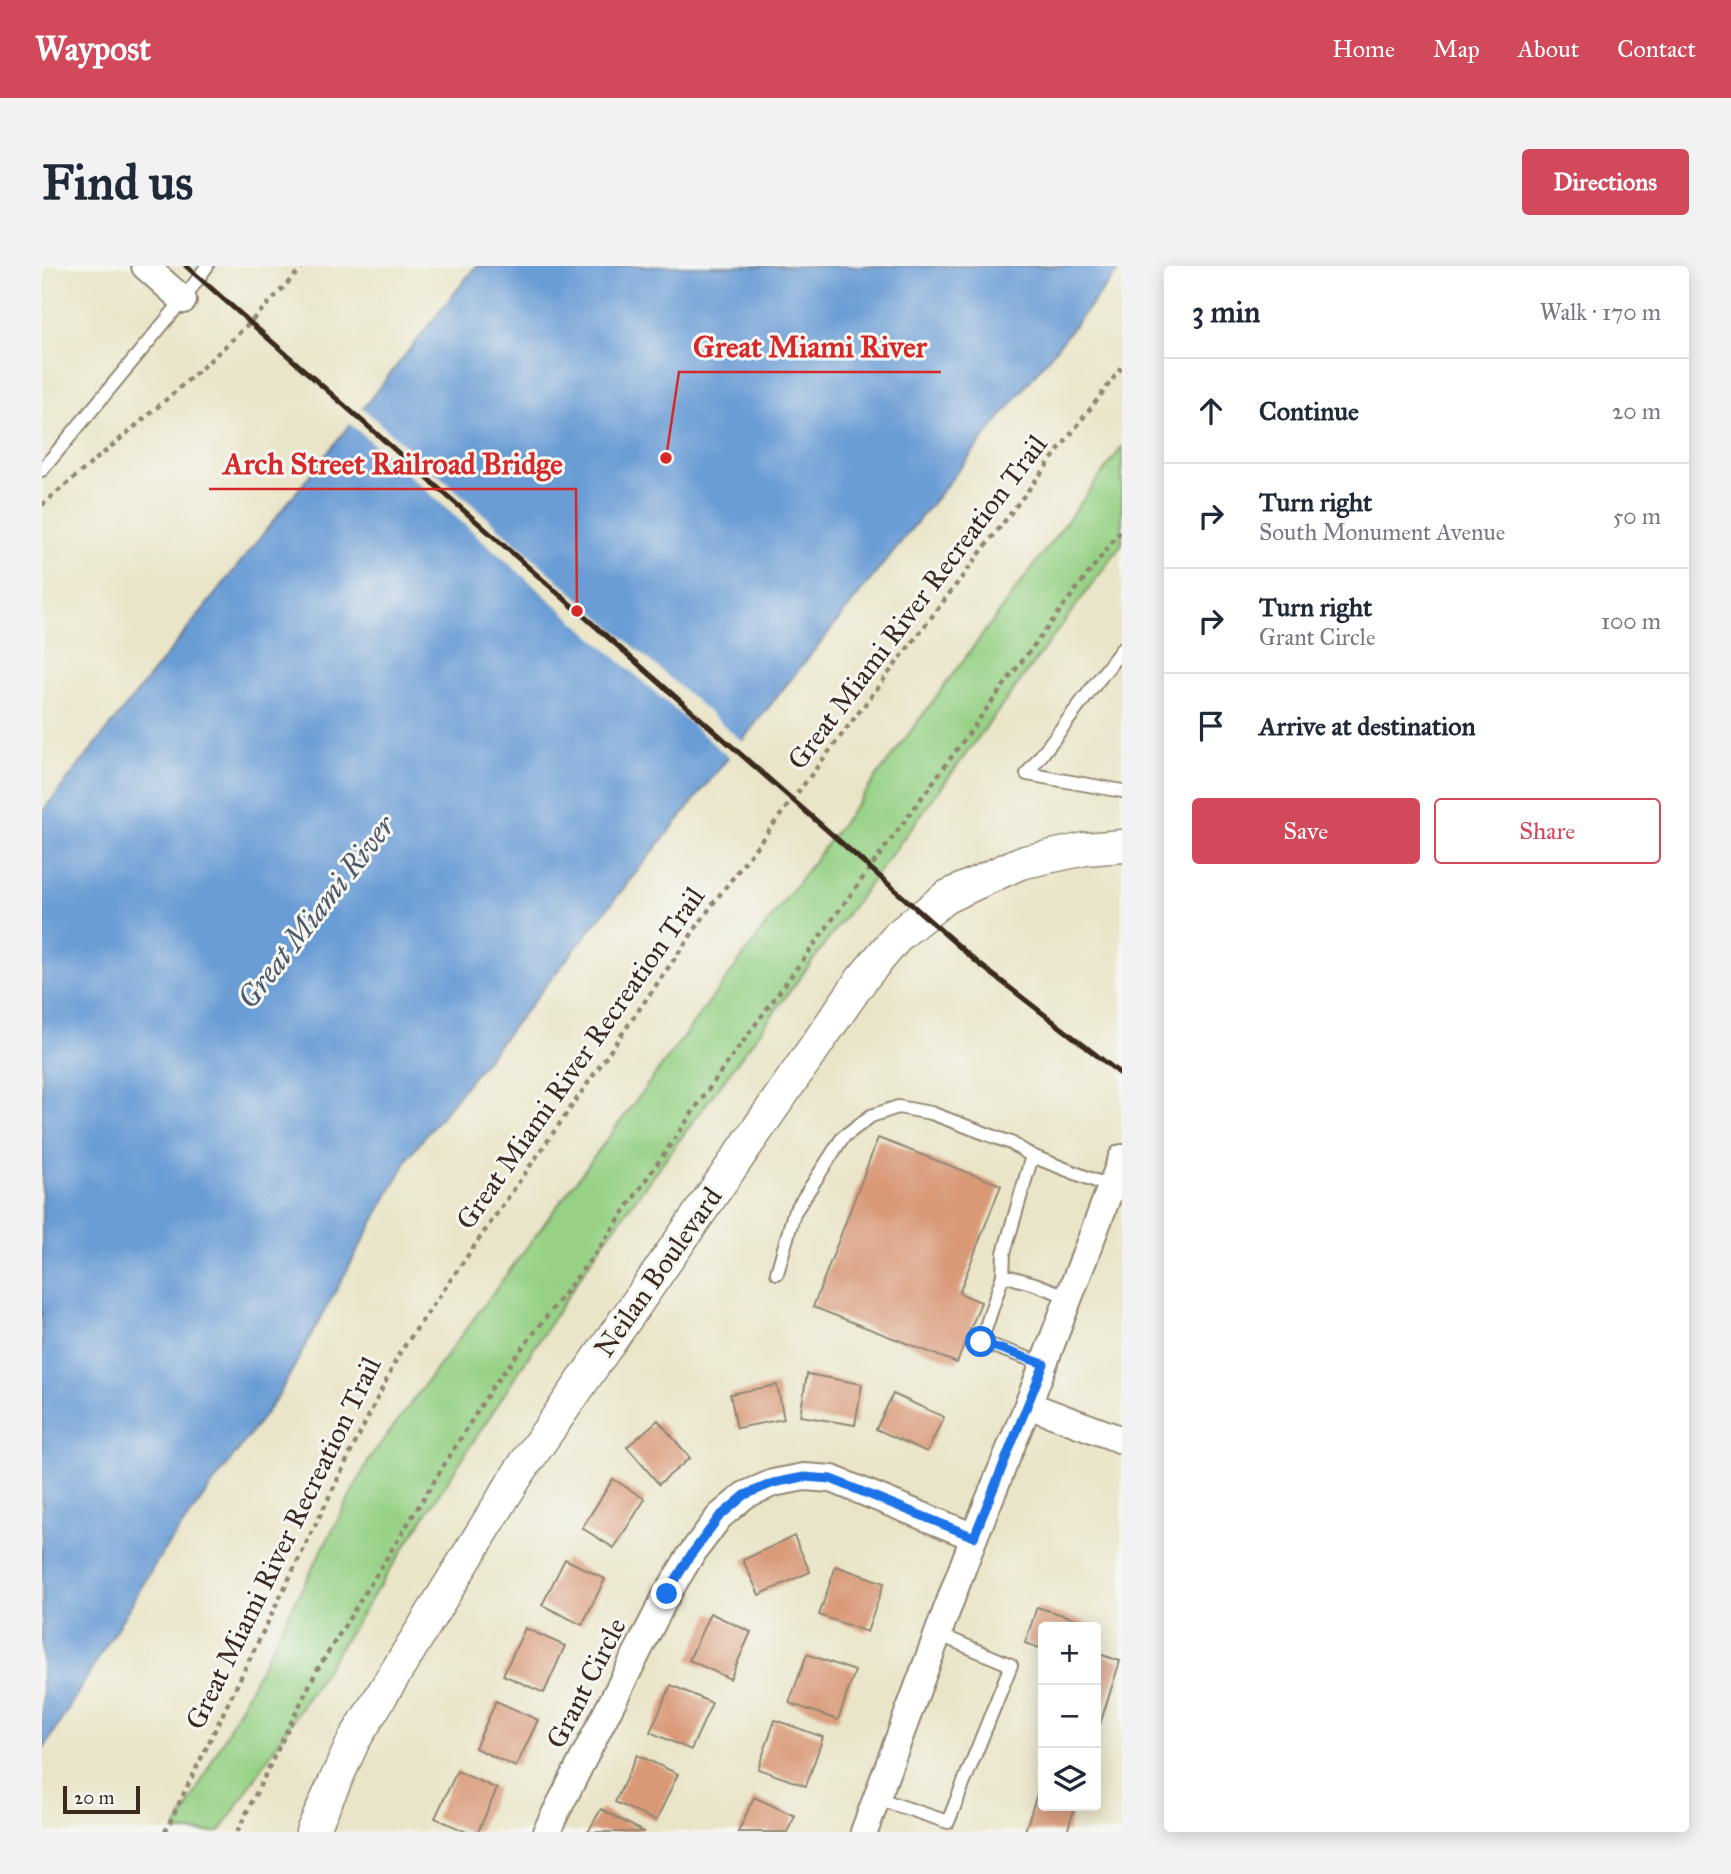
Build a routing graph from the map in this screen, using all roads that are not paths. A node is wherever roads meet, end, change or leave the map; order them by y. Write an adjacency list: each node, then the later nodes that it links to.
1 (145, 266): 3 (street)
2 (208, 266): 3 (lane)
3 (183, 300): 4 (lane)
4 (42, 470)
5 (1122, 649): 6 (lane)
6 (1122, 791)
7 (1122, 846): 20 (street, Neilan Boulevard)
8 (1032, 1156): 10 (lane); 11 (lane); 12 (lane)
9 (1122, 1158): 10 (street)
10 (1111, 1187): 13 (street)
11 (777, 1273)
12 (1003, 1275): 13 (lane); 14 (lane)
13 (1069, 1297): 14 (street)
14 (1044, 1364): 15 (street)
15 (1028, 1405): 16 (street); 17 (street)
16 (1122, 1440)
17 (974, 1537): 18 (street); 21 (street, Grant Circle)
18 (937, 1634): 19 (street); 19 (lane)
19 (876, 1798): 22 (street)
20 (312, 1832)
21 (547, 1832)
22 (863, 1832)

